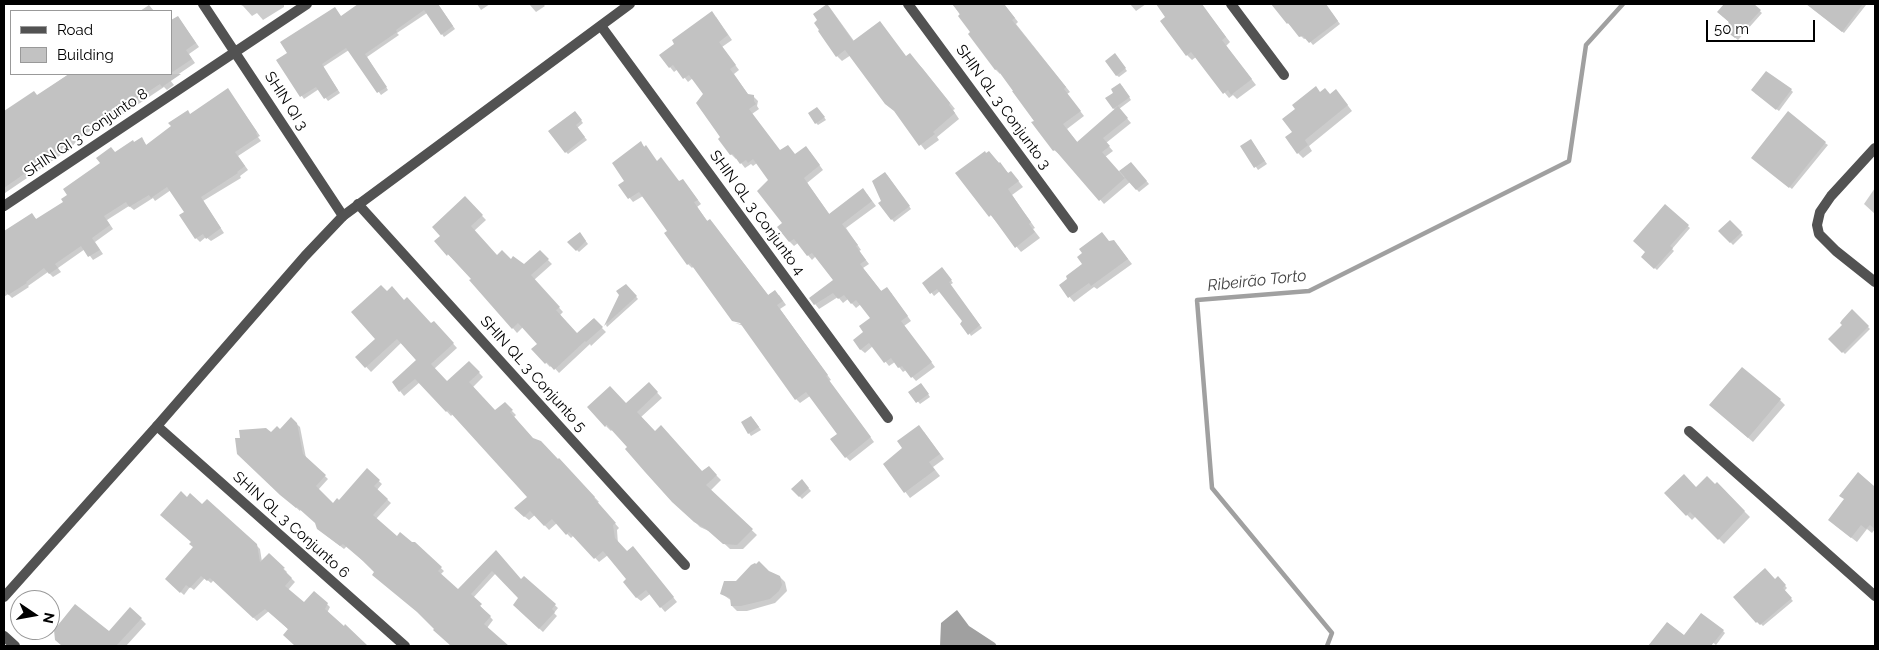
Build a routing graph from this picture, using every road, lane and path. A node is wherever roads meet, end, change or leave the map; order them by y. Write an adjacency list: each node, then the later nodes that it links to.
1 (203, 4): 7 (street, SHIN QI 3)
2 (307, 4): 7 (street, SHIN QI 3 Conjunto 8)
3 (630, 4): 6 (street)
4 (908, 4): 13 (street, SHIN QL 3 Conjunto 3)
5 (1231, 4): 8 (street)
6 (601, 26): 10 (street); 15 (street, SHIN QL 3 Conjunto 4)
7 (236, 51): 11 (street, SHIN QI 3 Conjunto 8); 12 (street, SHIN QI 3)
8 (1284, 75)
9 (1875, 148): 14 (street)
10 (358, 204): 12 (street); 18 (street, SHIN QL 3 Conjunto 5)
11 (4, 206)
12 (343, 216): 16 (street)
13 (1073, 228)
14 (1875, 282)
15 (888, 418)
16 (157, 426): 19 (street); 23 (street, SHIN QL 3 Conjunto 6)
17 (1689, 431): 20 (street)
18 (685, 565)
19 (4, 596)
20 (1875, 596)
21 (4, 636): 22 (street)
22 (15, 646)
23 (405, 646)

